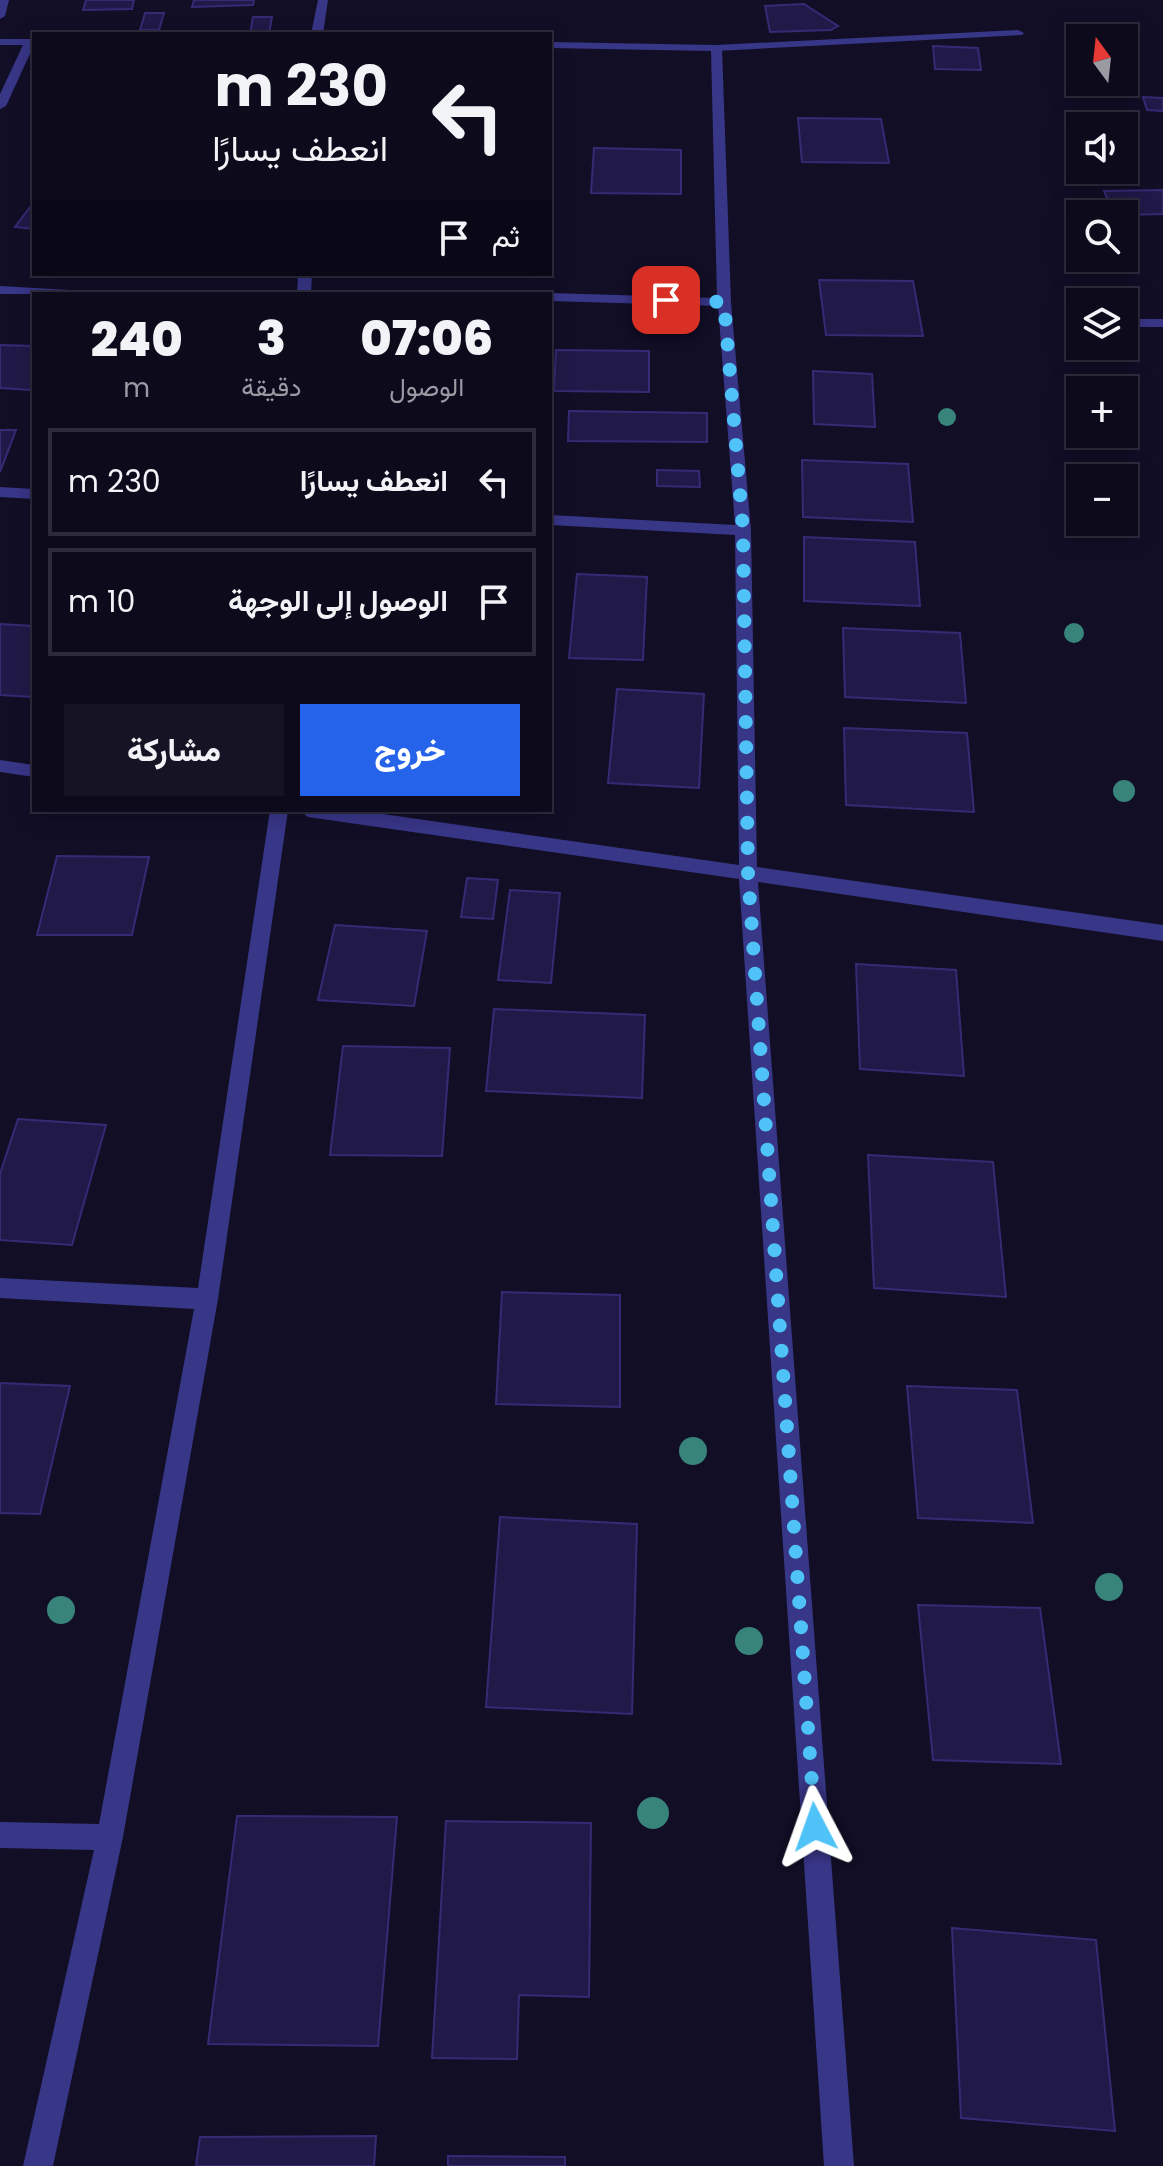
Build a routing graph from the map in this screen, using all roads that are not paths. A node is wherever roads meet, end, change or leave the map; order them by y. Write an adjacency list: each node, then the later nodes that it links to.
1 (4, 0): 3 (street)
2 (323, 0): 4 (street)
3 (0, 16)
4 (317, 32)
5 (1018, 33): 9 (street)
6 (0, 42): 7 (street)
7 (32, 42): 10 (street)
8 (552, 45): 9 (street)
9 (716, 48): 14 (street)
10 (0, 106)
11 (0, 290): 12 (street)
12 (35, 292)
13 (552, 297): 14 (street)
14 (724, 302): 20 (street)
15 (1138, 323): 16 (street)
16 (1163, 323)
17 (0, 492): 18 (street)
18 (32, 494)
19 (552, 520): 20 (street)
20 (743, 530): 25 (street)
21 (0, 766): 22 (street)
22 (32, 771)
23 (279, 812): 28 (street)
24 (322, 812): 25 (street)
25 (748, 873): 26 (street); 32 (street)
26 (1163, 933)
27 (0, 1288): 28 (street)
28 (207, 1299): 30 (street)
29 (0, 1835): 30 (street)
30 (110, 1837): 31 (street)
31 (38, 2166)
32 (839, 2166)

